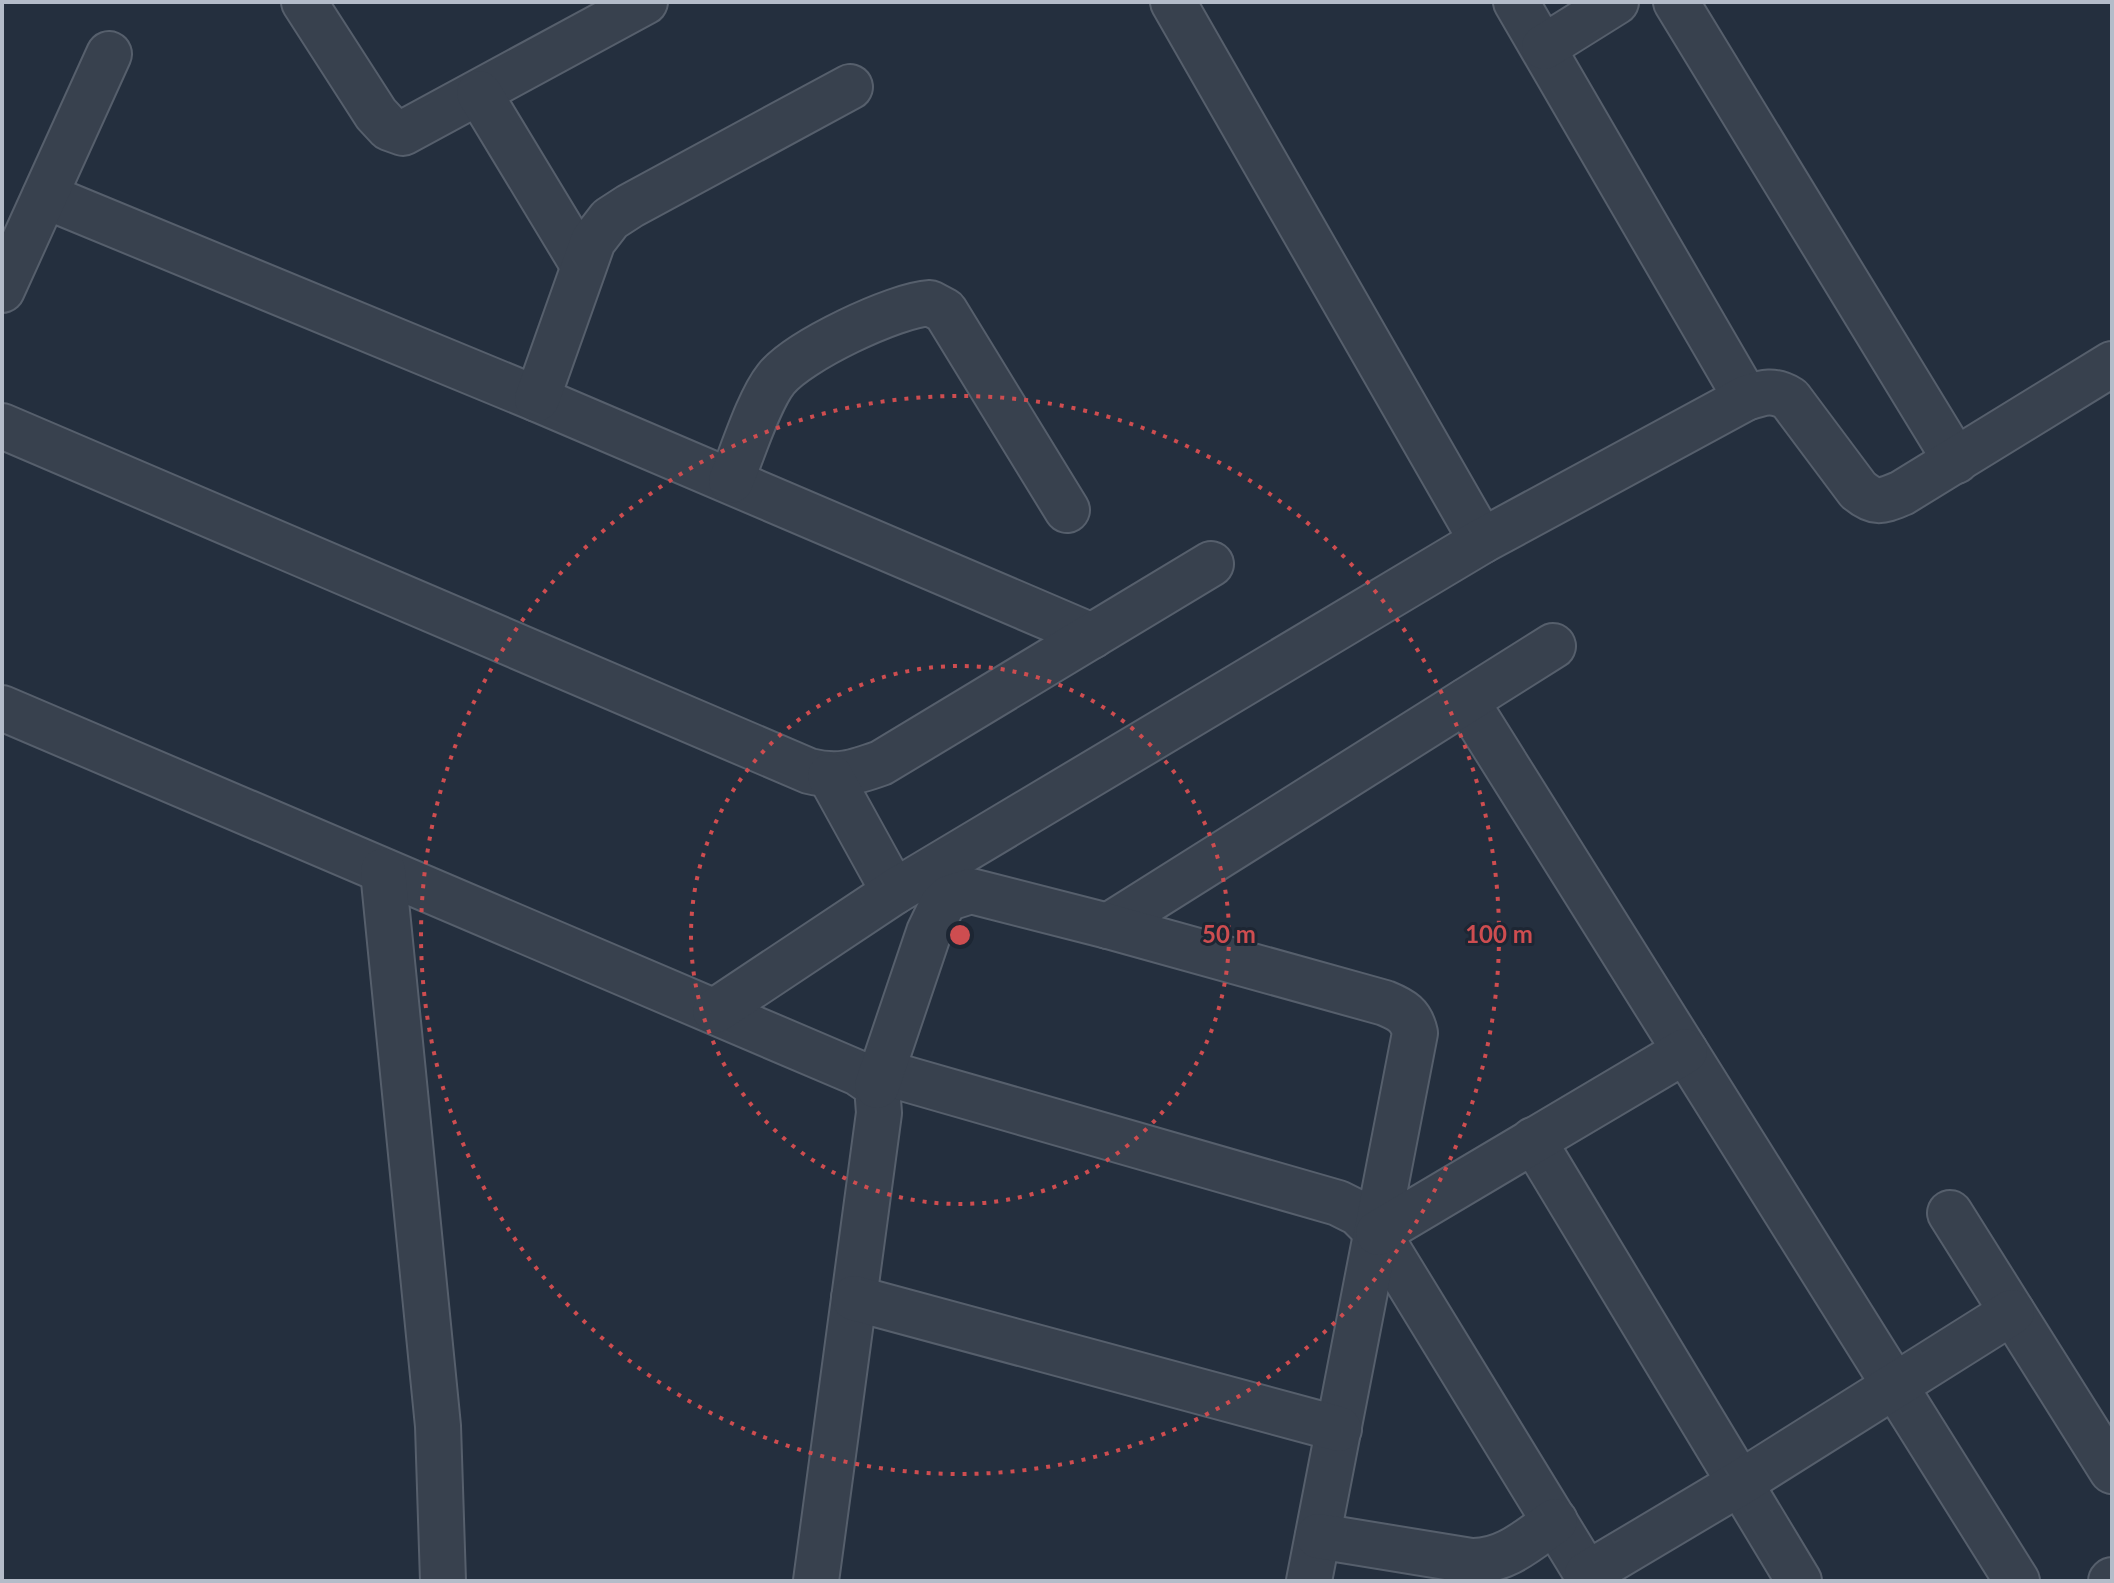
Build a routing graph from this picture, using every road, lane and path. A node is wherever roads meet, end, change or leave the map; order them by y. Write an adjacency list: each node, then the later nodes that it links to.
1 (304, 2): 10 (street)
2 (645, 2): 10 (street)
3 (1173, 2): 21 (street)
4 (1516, 2): 7 (street)
5 (1616, 2): 7 (street)
6 (1676, 2): 18 (street)
7 (1544, 47): 15 (street)
8 (109, 54): 11 (street)
9 (850, 87): 12 (street)
10 (479, 93): 12 (street)
11 (45, 196): 13 (street); 16 (street)
12 (583, 265): 16 (street)
13 (2, 290)
14 (2112, 364): 18 (street)
15 (1746, 398): 18 (street); 21 (street)
16 (537, 399): 19 (street)
17 (2, 426): 27 (street)
18 (1956, 461)
19 (731, 481): 20 (street); 23 (street)
20 (1067, 510)
21 (1482, 541): 29 (street)
22 (1211, 564): 23 (street)
23 (1092, 636): 27 (street)
24 (1553, 646): 25 (street)
25 (1466, 701): 30 (street); 32 (street)
26 (2, 708): 28 (street)
27 (830, 776): 29 (street)
28 (383, 871): 31 (street); 46 (street)
29 (894, 892): 31 (street)
30 (1108, 926): 33 (street); 36 (street)
31 (715, 1011): 33 (street)
32 (1685, 1051): 34 (street); 39 (street)
33 (879, 1079): 36 (street); 37 (street)
34 (1533, 1140): 36 (street); 42 (street)
35 (1950, 1213): 38 (street)
36 (1378, 1233): 40 (street); 43 (street)
37 (854, 1298): 40 (street); 47 (street)
38 (2012, 1312): 39 (street); 41 (street)
39 (1894, 1386): 42 (street); 50 (street)
40 (1339, 1429): 44 (street)
41 (2112, 1471)
42 (1740, 1483): 45 (street); 49 (street)
43 (1555, 1521): 44 (street); 45 (street)
44 (1318, 1536): 48 (street)
45 (1589, 1578)
46 (443, 1581)
47 (816, 1581)
48 (1309, 1581)
49 (1799, 1581)
50 (2017, 1581)

